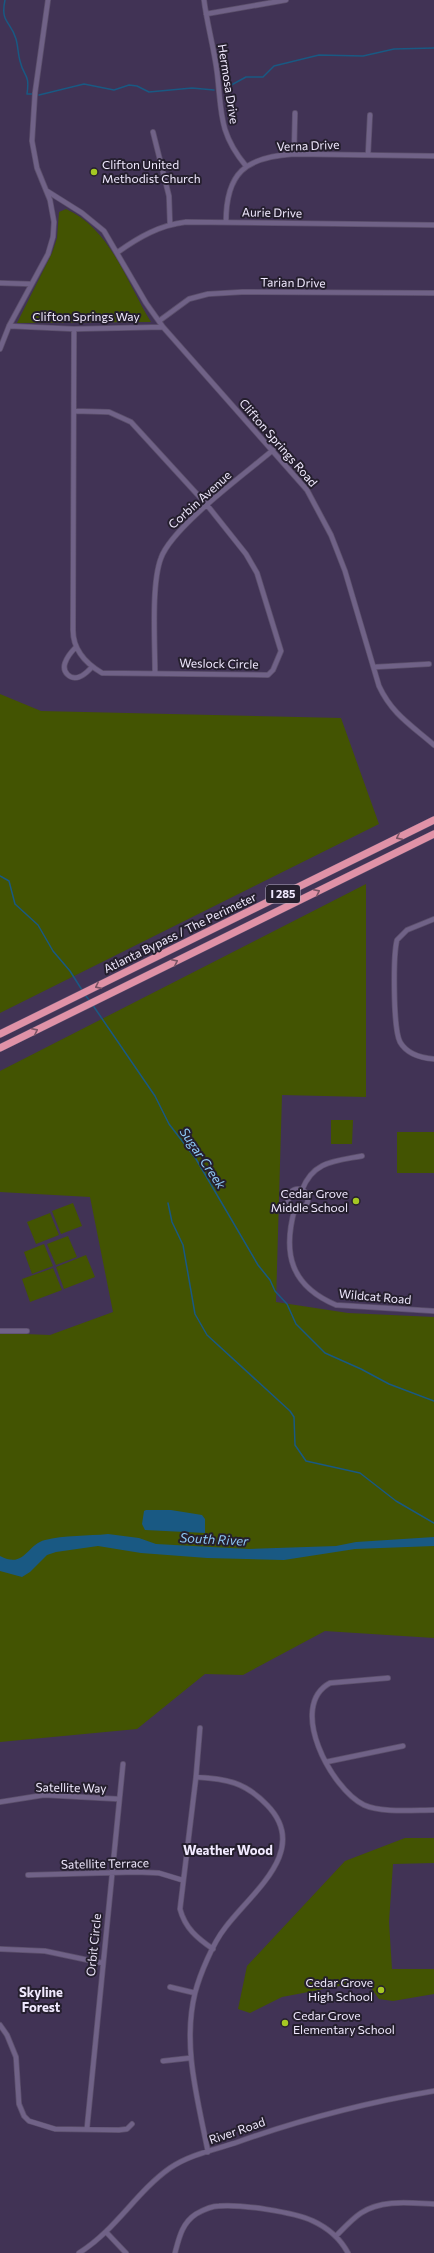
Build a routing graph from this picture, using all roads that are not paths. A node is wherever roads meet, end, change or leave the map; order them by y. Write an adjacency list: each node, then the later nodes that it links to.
1 (48, 0): 12 (street)
2 (204, 0): 4 (street, Hermosa Drive)
3 (286, 0): 4 (street)
4 (206, 14): 11 (street, Hermosa Drive)
5 (296, 113): 8 (street)
6 (370, 115): 9 (street)
7 (152, 132): 14 (street)
8 (294, 154): 9 (street, Verna Drive); 11 (street, Verna Drive)
9 (368, 155): 10 (street, Verna Drive)
10 (434, 156)
11 (246, 166): 13 (street, Verna Drive)
12 (46, 191): 16 (street, Clifton Springs Road); 18 (street)
13 (226, 222): 14 (street, Aurie Drive); 15 (street, Aurie Drive)
14 (170, 224): 16 (street, Aurie Drive)
15 (434, 225)
16 (118, 252): 20 (street, Clifton Springs Road)
17 (0, 283): 18 (street)
18 (31, 284): 21 (street)
19 (434, 293): 20 (street, Tarian Drive)
20 (159, 321): 22 (street, Clifton Springs Road)
21 (9, 326): 23 (street, Clifton Springs Way); 24 (street)
22 (163, 327): 23 (street, Clifton Springs Way); 26 (street, Clifton Springs Road)
23 (74, 329): 25 (street)
24 (0, 349)
25 (74, 411): 27 (street, Weslock Circle); 28 (street)
26 (273, 450): 27 (street, Corbin Avenue); 31 (street, Clifton Springs Road)
27 (207, 506): 32 (street, Corbin Avenue); 32 (street, Weslock Circle)
28 (76, 647): 30 (street); 30 (street)
29 (428, 664): 31 (street)
30 (92, 667): 32 (street, Weslock Circle)
31 (375, 667): 33 (street, Clifton Springs Road)
32 (155, 673)
33 (434, 744)
34 (434, 820): 37 (highway, Atlanta Bypass / The Perimeter / I 285, one-way to 37)
35 (434, 834): 38 (highway, Atlanta Bypass / The Perimeter / I 285, one-way to 35)
36 (434, 919): 39 (street)
37 (0, 1034)
38 (0, 1048)
39 (434, 1059)
40 (362, 1156): 41 (street)
41 (302, 1190): 42 (street); 42 (street)
42 (295, 1208): 43 (street, Wildcat Road)
43 (434, 1311)
44 (0, 1331): 45 (street)
45 (27, 1331)
46 (388, 1678): 49 (street)
47 (200, 1728): 51 (street)
48 (402, 1746): 49 (street)
49 (326, 1762): 54 (street)
50 (123, 1764): 52 (street, Orbit Circle)
51 (196, 1777): 57 (street); 59 (street)
52 (118, 1799): 53 (street, Satellite Way); 55 (street, Orbit Circle)
53 (0, 1802)
54 (434, 1810)
55 (112, 1874): 56 (street, Satellite Terrace); 57 (street, Satellite Terrace); 60 (street, Orbit Circle)
56 (28, 1876)
57 (182, 1880): 59 (street)
58 (0, 1949): 60 (street)
59 (213, 1949): 62 (street)
60 (102, 1963): 68 (street, Orbit Circle)
61 (170, 1987): 62 (street)
62 (195, 1993): 64 (street)
63 (0, 2026): 68 (street)
64 (190, 2058): 65 (street); 69 (street)
65 (163, 2061)
66 (434, 2091): 69 (street, River Road)
67 (132, 2124): 68 (street)
68 (87, 2128)
69 (208, 2152): 71 (street, River Road)
70 (434, 2204): 72 (street)
71 (107, 2233): 73 (street, River Road); 74 (street)
72 (336, 2236): 75 (street); 76 (street)
73 (79, 2253)
74 (126, 2253)
75 (175, 2253)
76 (348, 2253)

